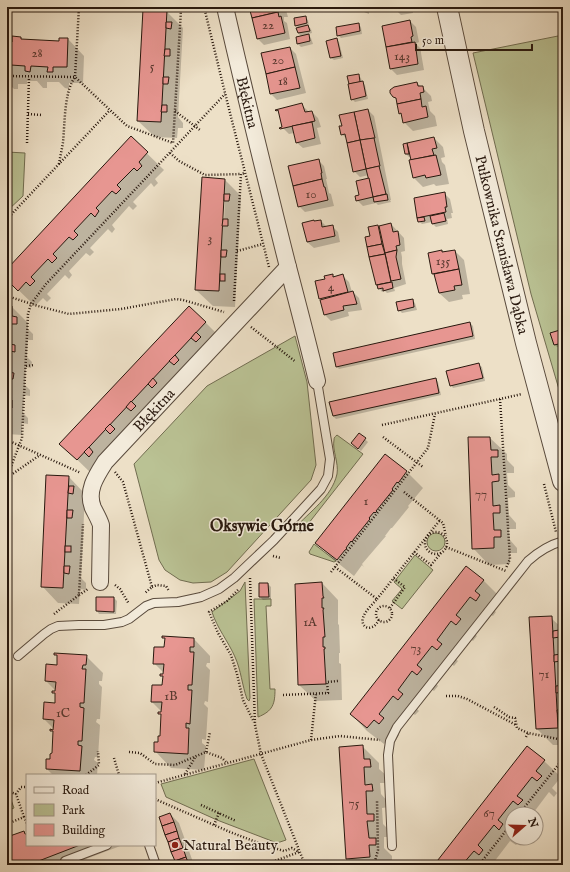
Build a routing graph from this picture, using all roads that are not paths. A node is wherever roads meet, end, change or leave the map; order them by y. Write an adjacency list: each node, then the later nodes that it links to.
1 (225, 7): 3 (street, Błękitna)
2 (447, 7): 5 (street, Pułkownika Stanisława Dąbka)
3 (288, 267): 4 (street, Błękitna); 7 (street, Błękitna)
4 (317, 381): 8 (lane)
5 (563, 481)
6 (563, 541): 11 (lane)
7 (100, 582)
8 (18, 656)
9 (104, 846): 12 (lane)
10 (149, 846): 13 (lane)
11 (392, 846)
12 (65, 865)
13 (156, 865)

